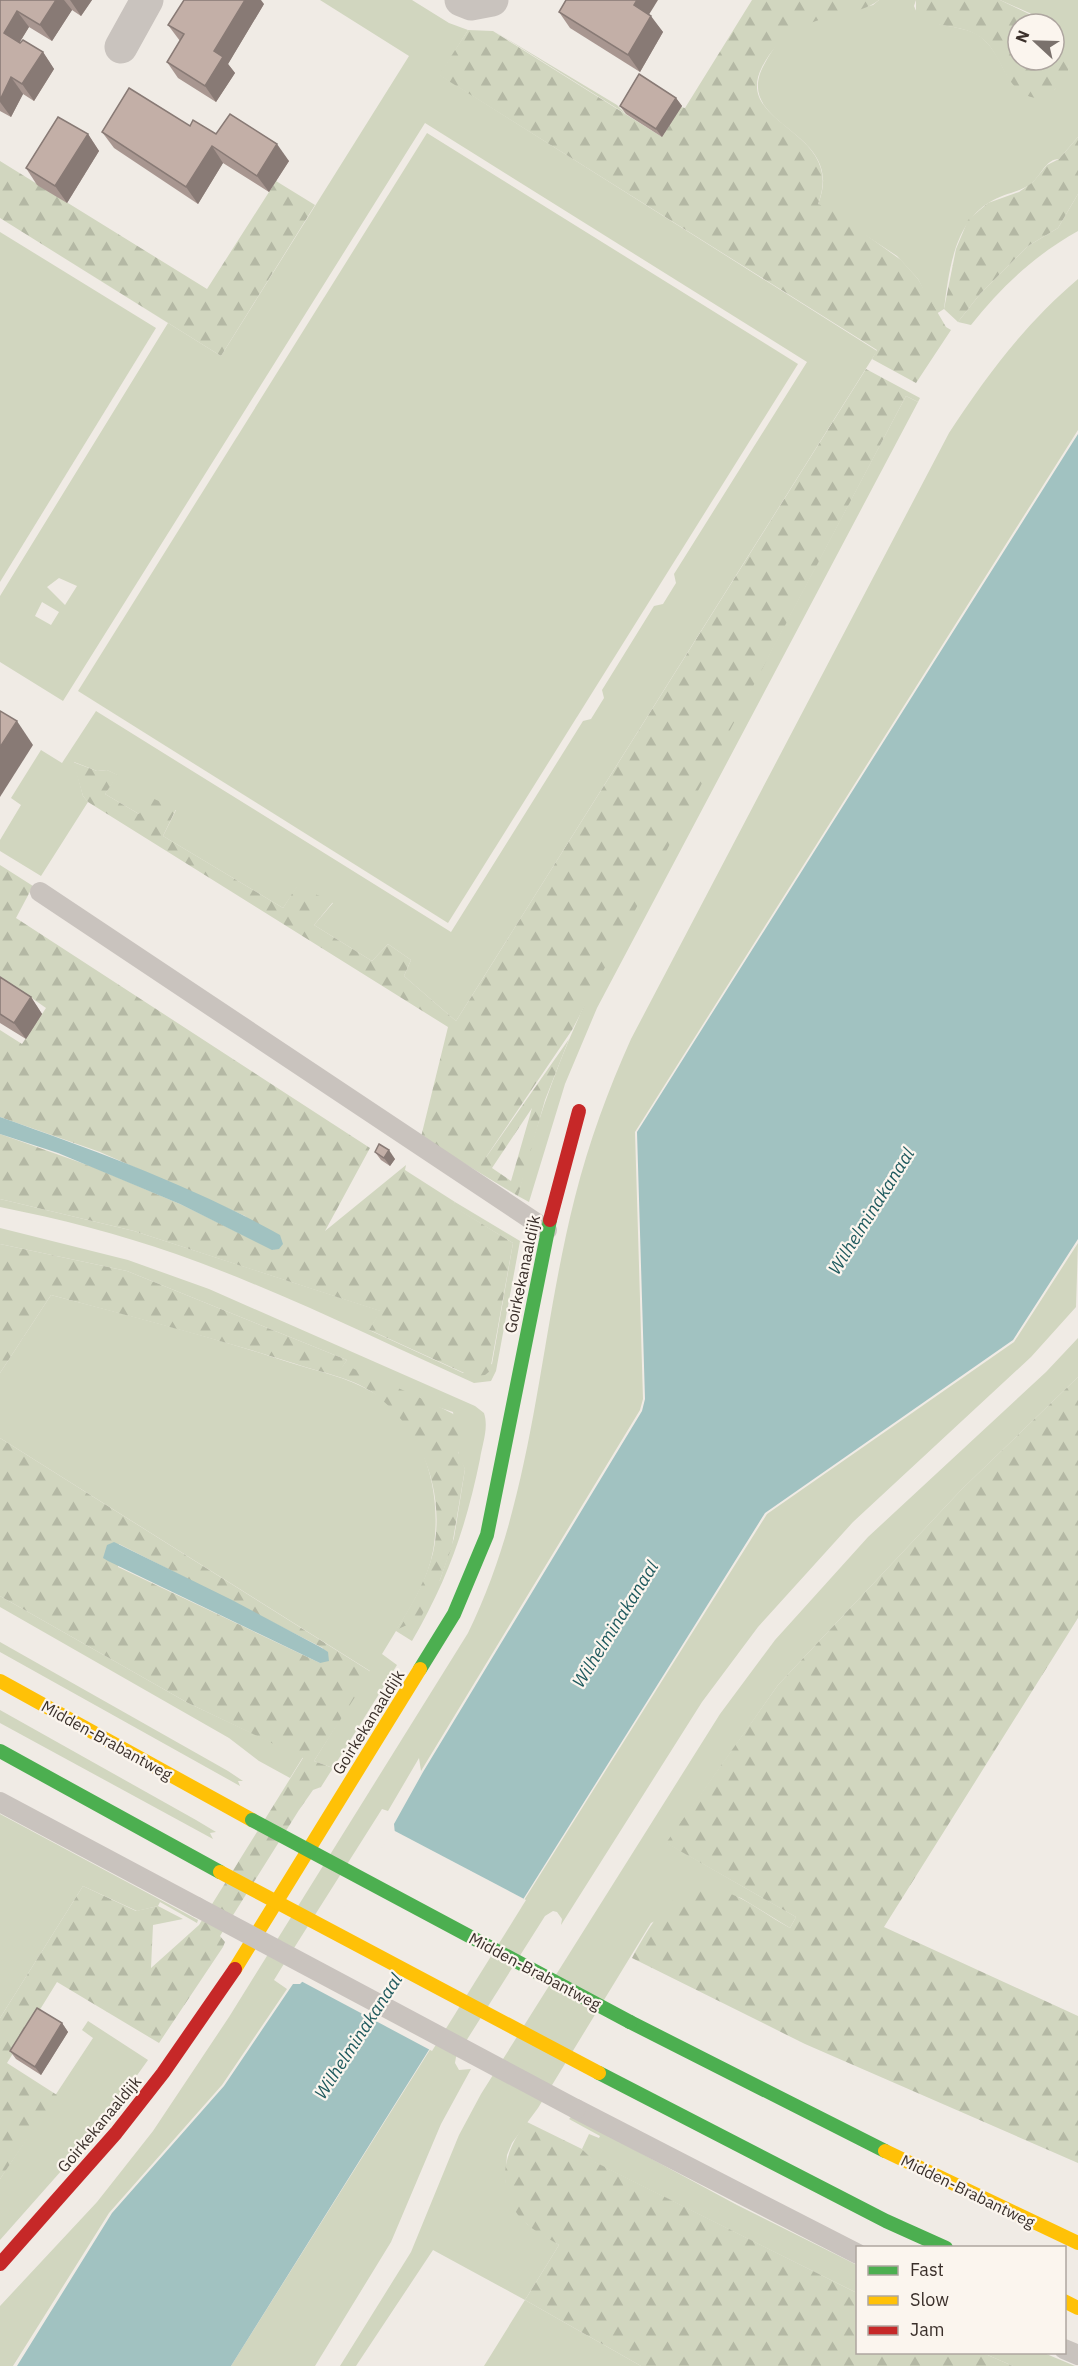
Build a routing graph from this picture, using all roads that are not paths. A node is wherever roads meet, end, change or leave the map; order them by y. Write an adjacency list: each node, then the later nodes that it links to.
1 (147, 0): 4 (street)
2 (461, 0): 3 (street)
3 (492, 0)
4 (121, 47)
5 (40, 892): 7 (lane)
6 (579, 1111): 7 (main road, Goirkekanaaldijk)
7 (547, 1230): 14 (main road, Goirkekanaaldijk)
8 (0, 1681): 11 (main road, Midden-Brabantweg, bridge)
9 (0, 1751): 12 (main road, bridge)
10 (0, 1802): 13 (lane, bridge)
11 (1078, 2243)
12 (944, 2246)
13 (856, 2253)
14 (0, 2264)

